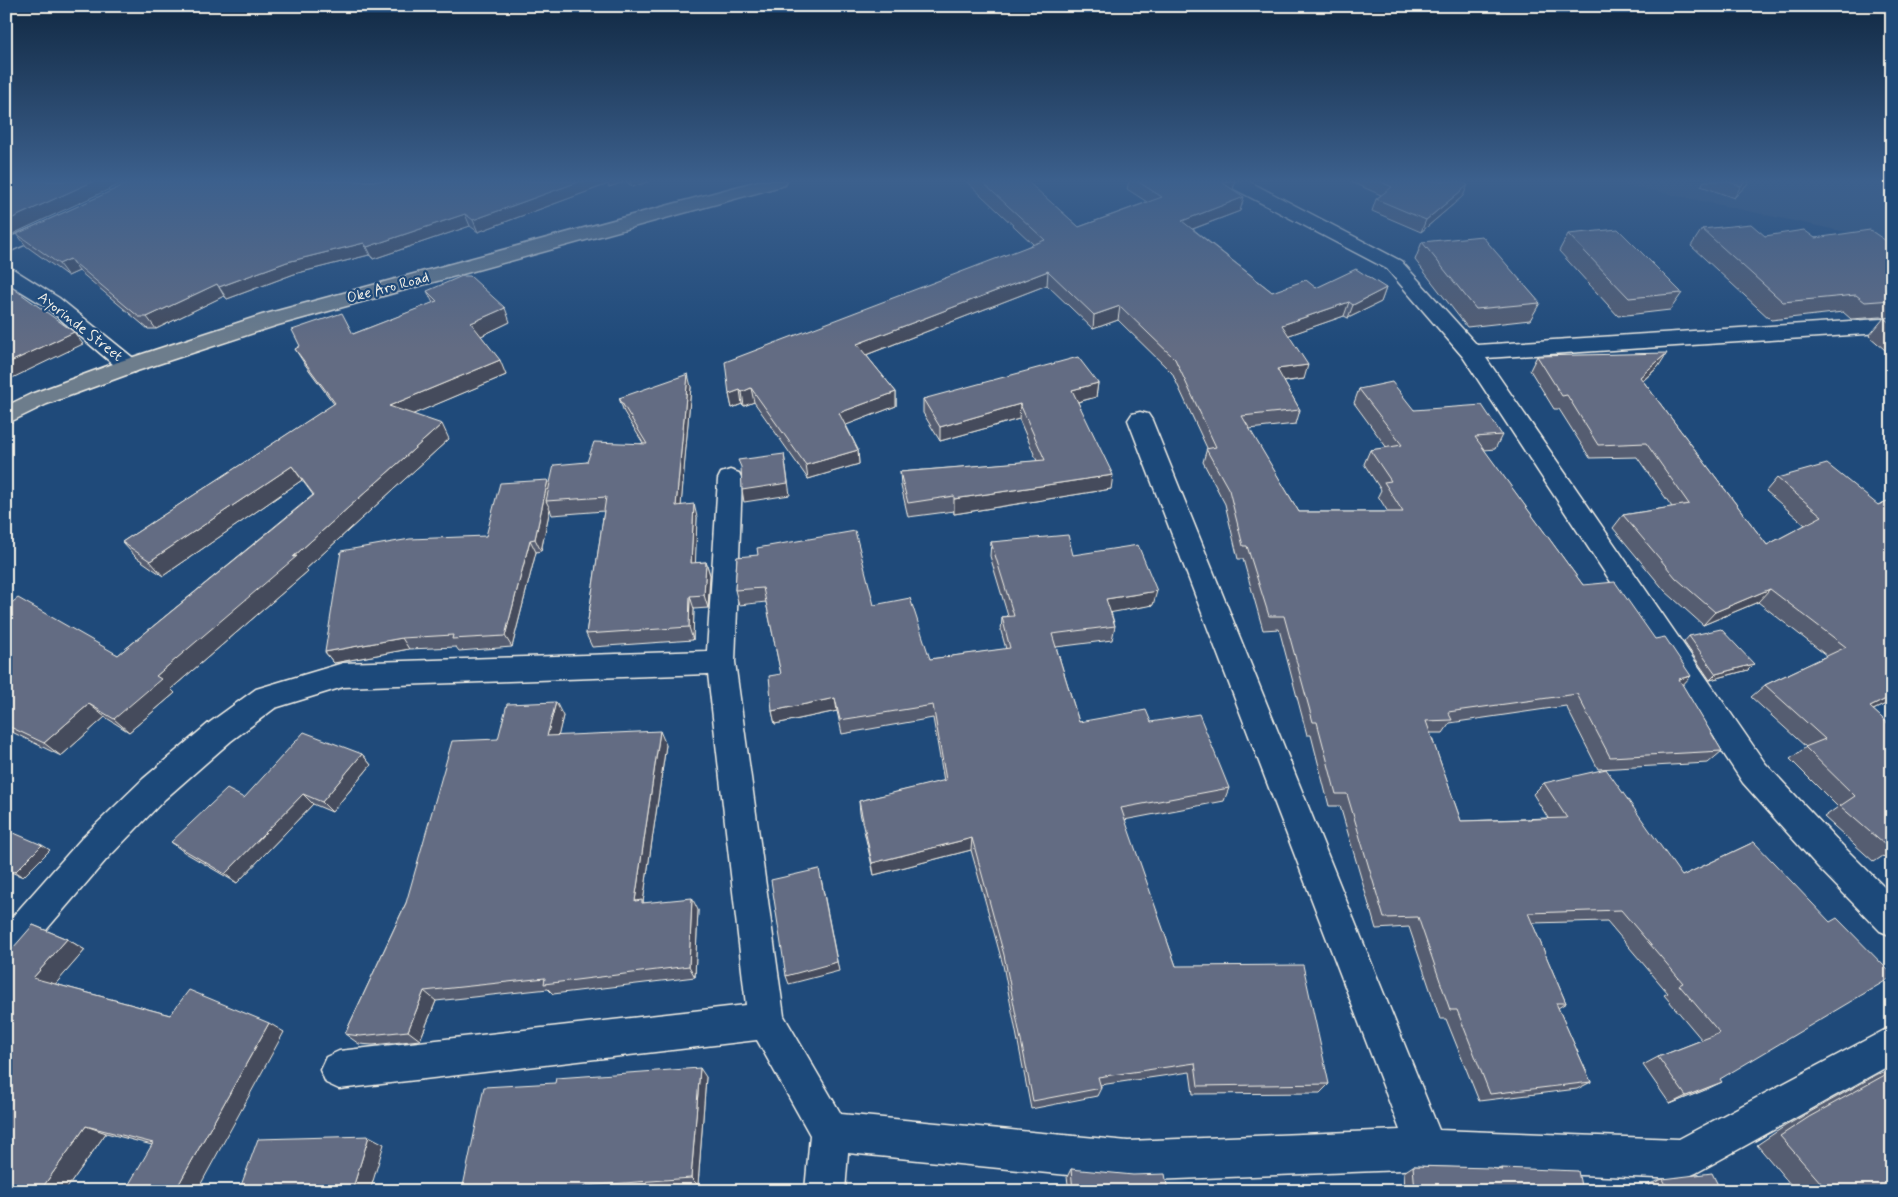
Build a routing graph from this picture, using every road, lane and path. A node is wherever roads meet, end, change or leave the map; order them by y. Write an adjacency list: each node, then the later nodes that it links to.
1 (28, 237): 4 (street)
2 (574, 237): 8 (main road, Oke Aro Road)
3 (1340, 237): 7 (street)
4 (6, 247)
5 (6, 273): 8 (street, Ayorinde Street)
6 (1881, 326): 7 (street)
7 (1471, 352): 13 (street)
8 (129, 366): 9 (main road, Oke Aro Road)
9 (6, 416)
10 (1140, 420): 19 (street)
11 (730, 479): 12 (street)
12 (721, 662): 14 (street); 15 (street)
13 (1892, 919)
14 (6, 951)
15 (766, 1021): 17 (street); 18 (street)
16 (1892, 1044): 19 (street)
17 (339, 1070)
18 (830, 1132): 19 (street); 20 (street)
19 (1427, 1149)
20 (825, 1191)

